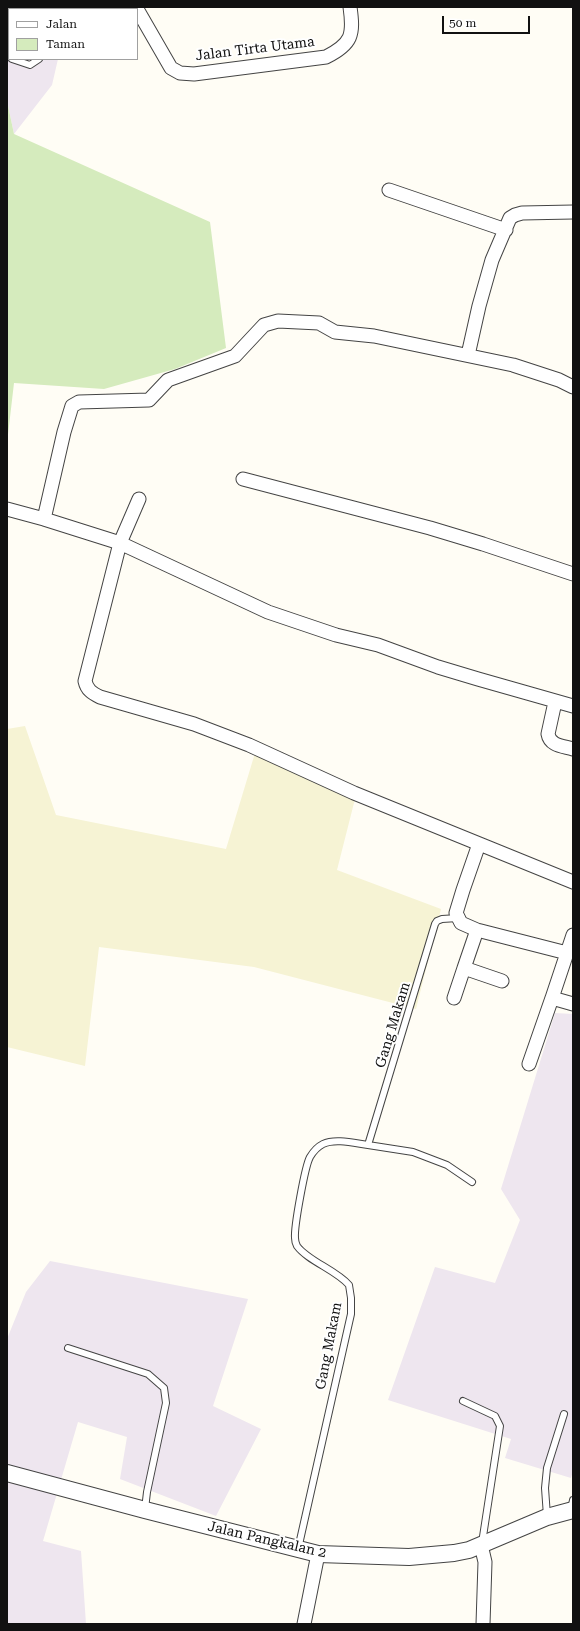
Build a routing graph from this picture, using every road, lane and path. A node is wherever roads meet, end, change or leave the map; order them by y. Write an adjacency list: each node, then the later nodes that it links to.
1 (350, 7): 2 (street, Jalan Tirta Utama)
2 (138, 10)
3 (15, 60): 4 (lane)
4 (38, 60)
5 (389, 190): 7 (street)
6 (573, 212): 7 (street)
7 (506, 230): 8 (street)
8 (468, 355): 9 (street); 13 (street)
9 (573, 387)
10 (243, 480): 15 (street)
11 (139, 499): 14 (street)
12 (7, 509): 13 (street)
13 (44, 518): 14 (street)
14 (120, 543): 16 (street); 19 (street)
15 (573, 574)
16 (555, 702): 17 (street); 18 (street)
17 (573, 706)
18 (573, 749)
19 (478, 844): 20 (street); 21 (street)
20 (573, 882)
21 (458, 918): 22 (street); 31 (lane, Gang Makam)
22 (477, 930): 24 (street); 25 (street)
23 (573, 935): 24 (street)
24 (567, 953): 28 (street)
25 (464, 968): 26 (street); 27 (street)
26 (502, 981)
27 (454, 998)
28 (552, 998): 29 (street); 30 (street)
29 (573, 1004)
30 (529, 1064)
31 (368, 1145): 32 (lane); 41 (lane, Gang Makam)
32 (472, 1182)
33 (68, 1348): 38 (lane)
34 (463, 1401): 40 (lane)
35 (564, 1414): 39 (lane)
36 (7, 1472): 38 (street, Jalan Pangkalan 2)
37 (572, 1506): 39 (street, Jalan Pangkalan 2)
38 (145, 1510): 41 (street, Jalan Pangkalan 2)
39 (547, 1517): 40 (street, Jalan Pangkalan 2)
40 (482, 1545): 42 (street, Jalan Pangkalan 2); 44 (street)
41 (297, 1550): 42 (street, Jalan Pangkalan 2)
42 (318, 1554): 43 (street)
43 (304, 1624)
44 (483, 1624)

